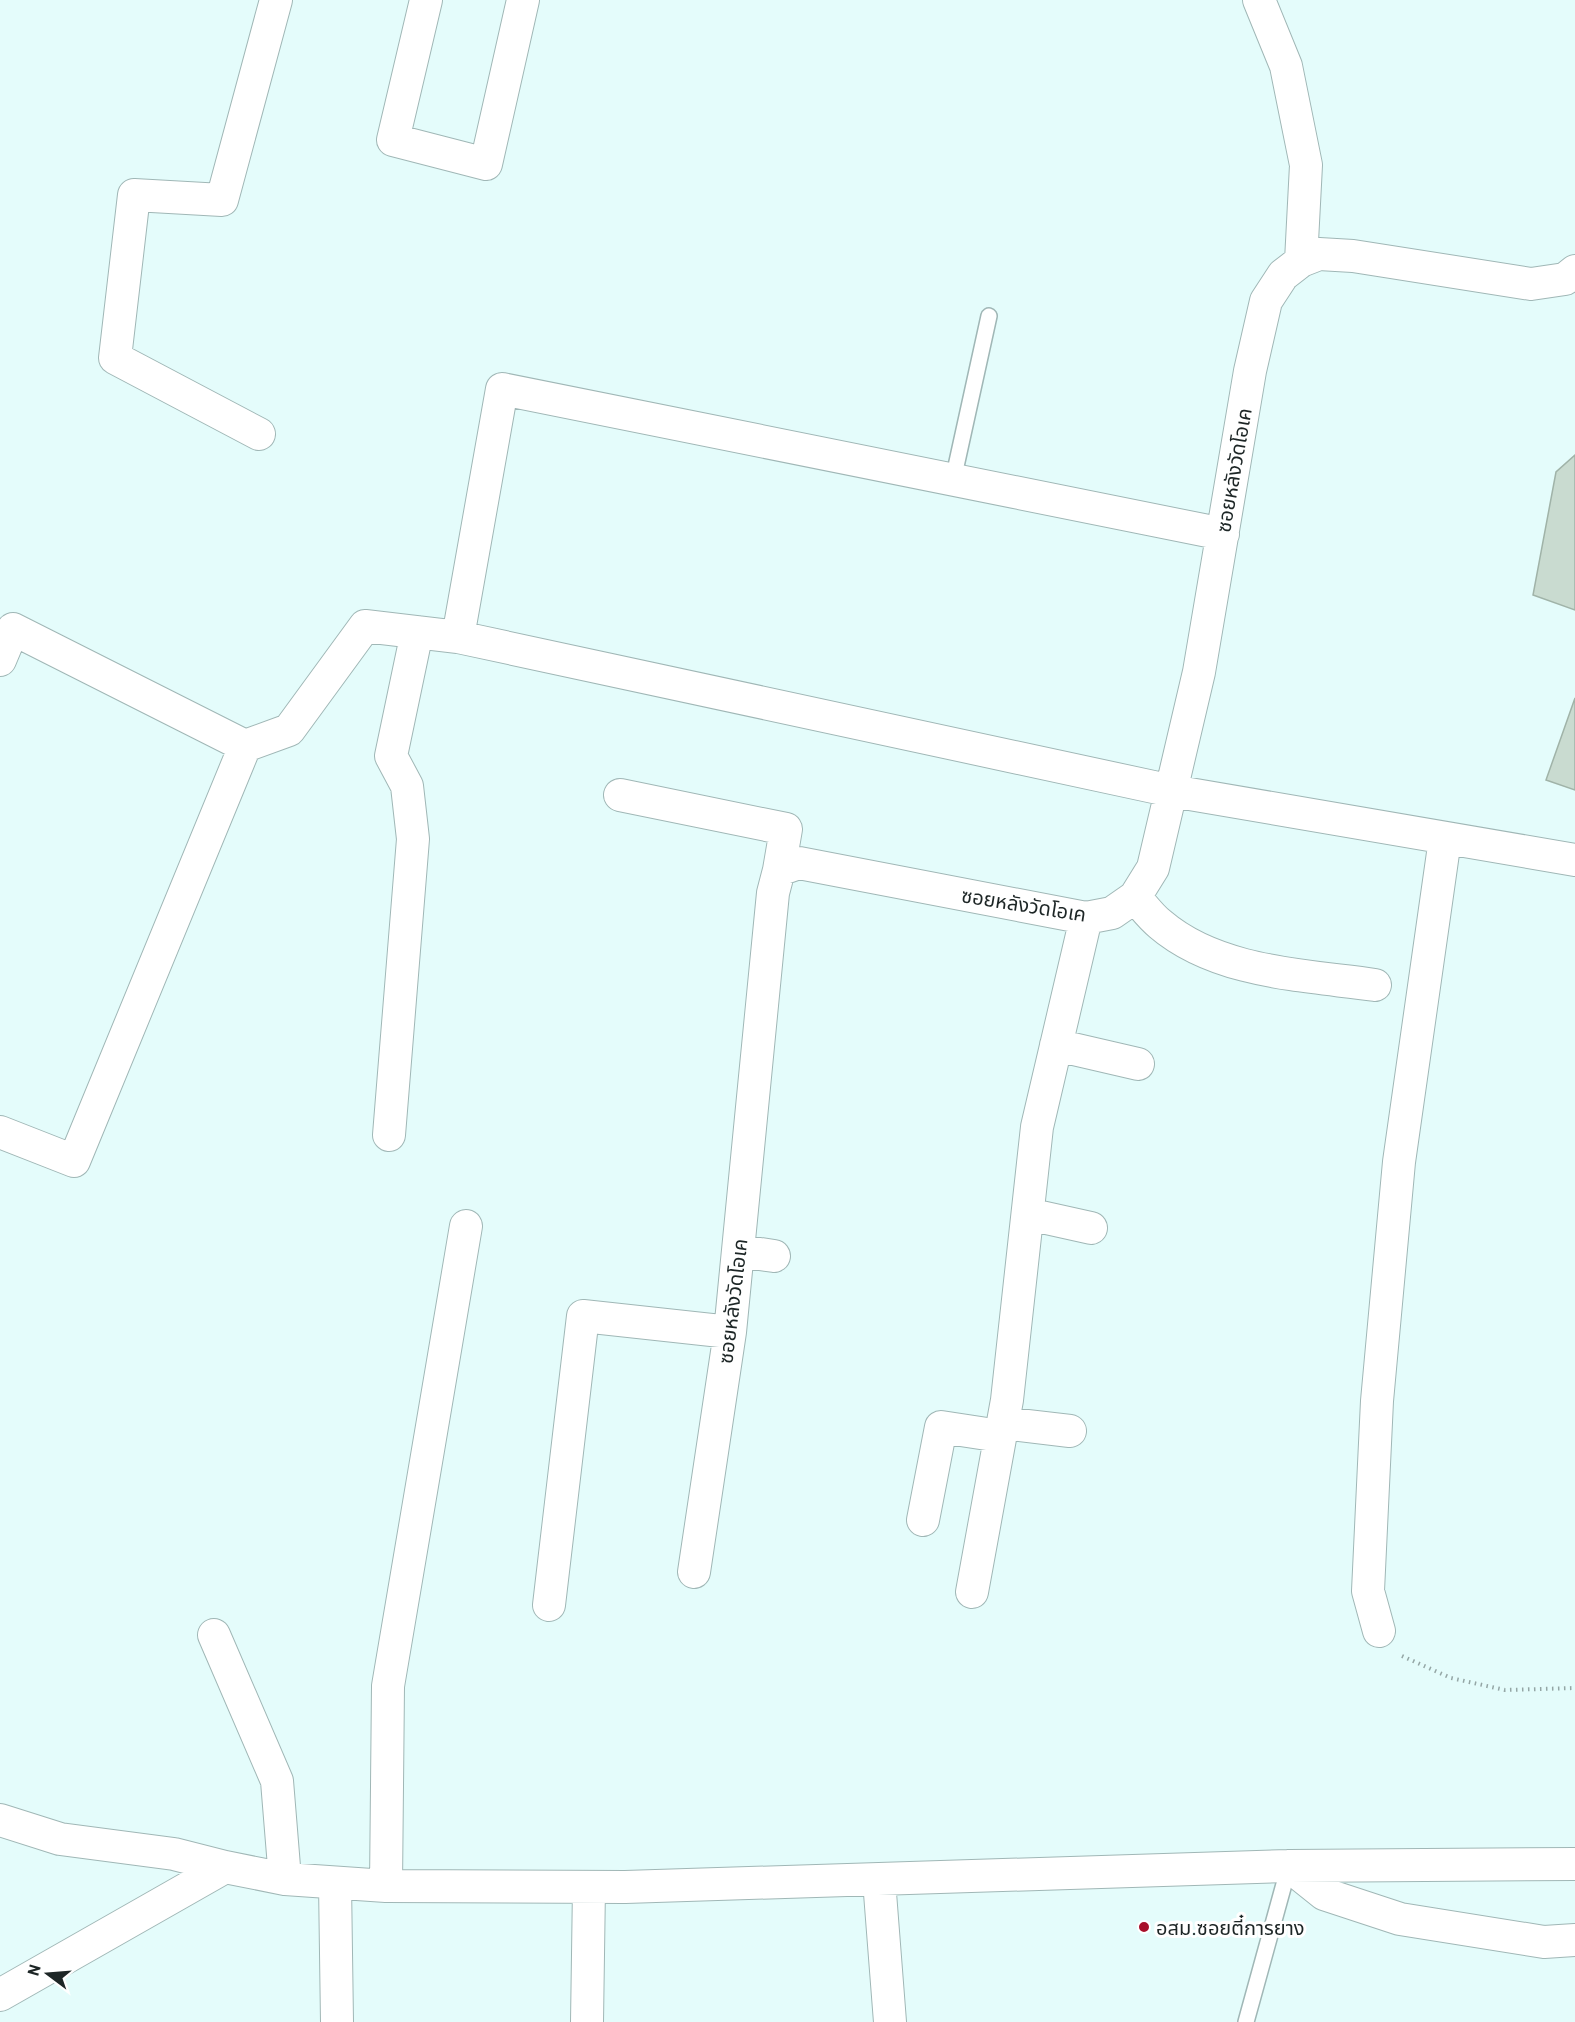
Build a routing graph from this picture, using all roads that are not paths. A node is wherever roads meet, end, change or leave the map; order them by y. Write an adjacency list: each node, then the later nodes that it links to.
1 (276, 0): 8 (street)
2 (426, 0): 3 (street)
3 (523, 0)
4 (1259, 0): 5 (street)
5 (1302, 261): 6 (street, ซอยหลังวัดโอเค); 10 (street, ซอยหลังวัดโอเค)
6 (1575, 271)
7 (989, 316): 9 (lane)
8 (259, 434)
9 (953, 480): 10 (street); 12 (street)
10 (1222, 534): 15 (street, ซอยหลังวัดโอเค)
11 (417, 632): 12 (street); 14 (street); 26 (street)
12 (458, 636): 15 (street)
13 (0, 660): 14 (street)
14 (245, 746): 25 (street)
15 (1172, 791): 17 (street); 20 (street, ซอยหลังวัดโอเค)
16 (620, 795): 19 (street)
17 (1445, 839): 18 (street); 39 (street)
18 (1575, 860)
19 (779, 870): 21 (street, ซอยหลังวัดโอเค); 30 (street, ซอยหลังวัดโอเค)
20 (1136, 897): 21 (street, ซอยหลังวัดโอเค); 22 (street)
21 (1086, 918): 23 (street)
22 (1375, 985)
23 (1056, 1045): 24 (street); 27 (street)
24 (1138, 1064)
25 (0, 1132)
26 (389, 1135)
27 (1028, 1214): 29 (street); 33 (street)
28 (465, 1226): 48 (street)
29 (1091, 1228)
30 (739, 1251): 31 (street); 32 (street, ซอยหลังวัดโอเค)
31 (774, 1256)
32 (730, 1332): 36 (street, ซอยหลังวัดโอเค); 38 (street)
33 (1002, 1430): 34 (street); 35 (street); 37 (street)
34 (1070, 1431)
35 (923, 1520)
36 (694, 1572)
37 (972, 1592)
38 (549, 1605)
39 (1379, 1631)
40 (214, 1635): 45 (street)
41 (0, 1820): 44 (street)
42 (1575, 1864): 43 (street)
43 (1289, 1866): 46 (street); 50 (street); 55 (lane)
44 (225, 1867): 45 (street); 51 (street)
45 (285, 1878): 47 (street)
46 (879, 1880): 49 (street); 54 (street)
47 (335, 1882): 48 (street); 52 (street)
48 (386, 1886): 49 (street)
49 (589, 1887): 53 (street)
50 (1575, 1940)
51 (0, 1995)
52 (337, 2022)
53 (587, 2022)
54 (890, 2022)
55 (1246, 2022)

